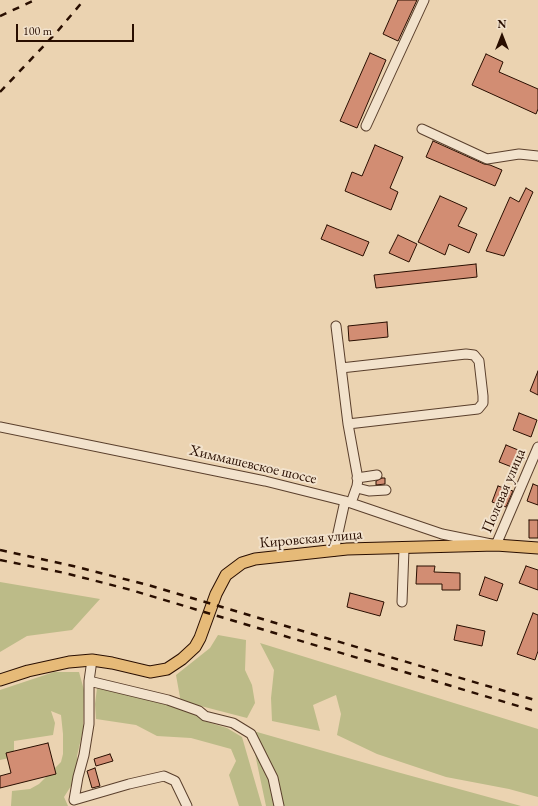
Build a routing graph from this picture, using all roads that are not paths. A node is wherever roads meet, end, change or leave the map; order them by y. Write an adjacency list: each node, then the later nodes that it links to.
1 (424, 0): 2 (street)
2 (366, 126)
3 (422, 129): 4 (street)
4 (538, 156)
5 (336, 326): 6 (street)
6 (341, 368): 7 (street); 7 (street)
7 (348, 424): 11 (street)
8 (0, 427): 14 (street, Химмашевское шоссе)
9 (538, 447): 15 (street, Полевая улица)
10 (377, 475): 11 (street)
11 (357, 478): 12 (street)
12 (357, 488): 13 (street); 14 (street)
13 (386, 490)
14 (348, 502): 15 (street, Химмашевское шоссе); 18 (street)
15 (496, 546): 16 (main road, Кировская улица); 17 (main road, Кировская улица)
16 (538, 548)
17 (404, 549): 18 (main road, Кировская улица); 19 (street)
18 (334, 551): 20 (main road, Кировская улица)
19 (402, 602)
20 (92, 660): 21 (main road, Кировская улица); 22 (street)
21 (0, 680)
22 (89, 681): 23 (street); 24 (street)
23 (186, 806)
24 (279, 806)

